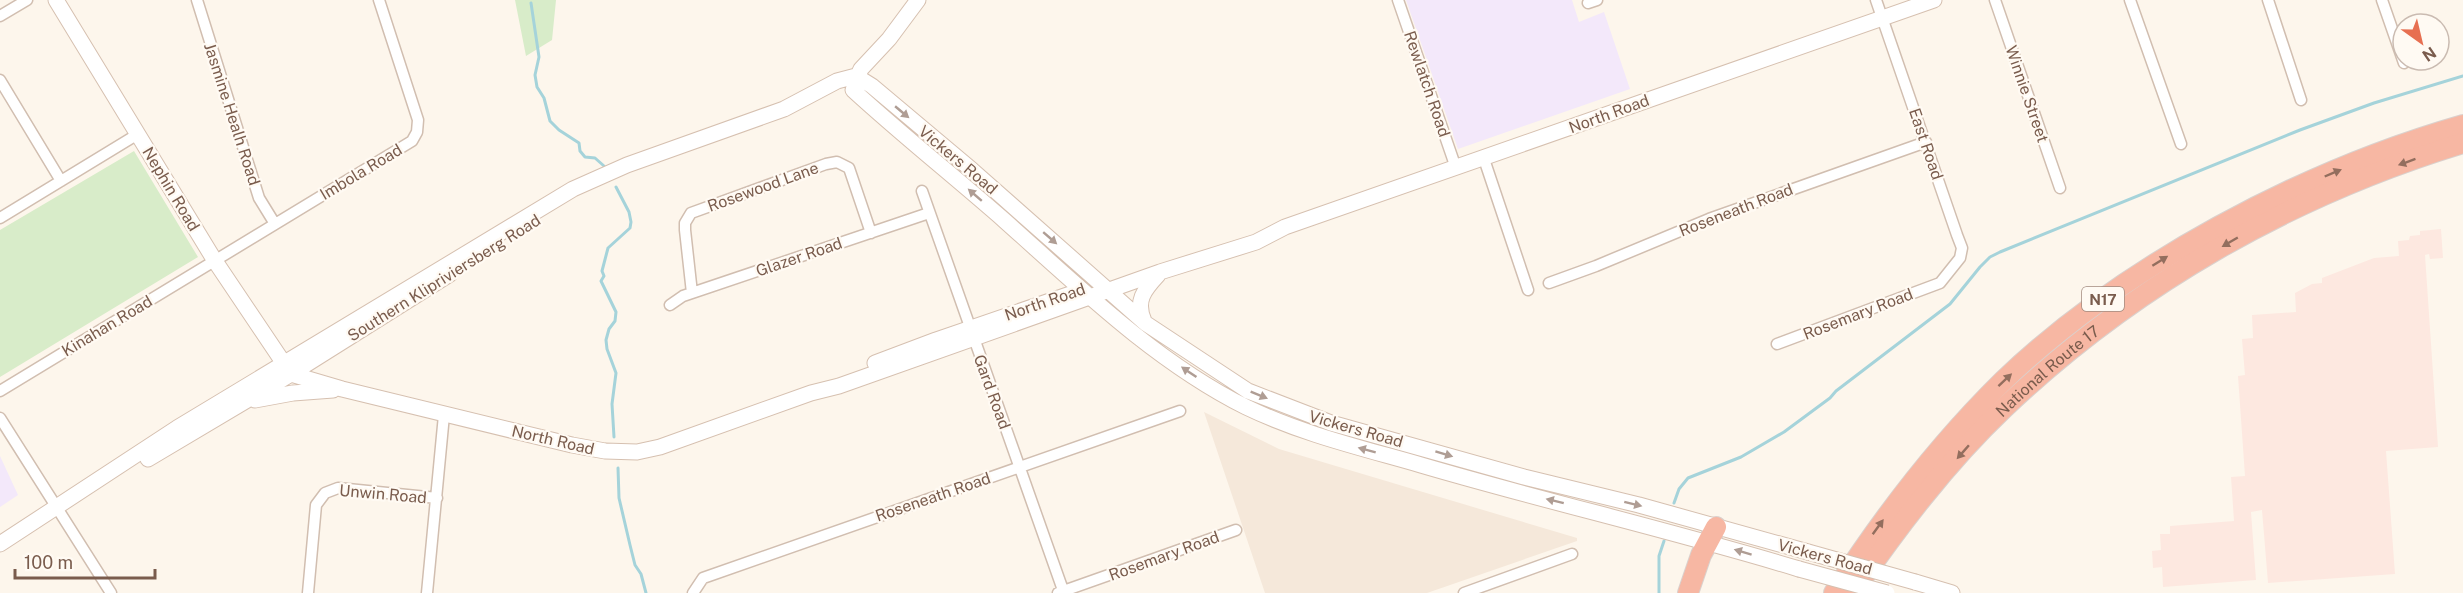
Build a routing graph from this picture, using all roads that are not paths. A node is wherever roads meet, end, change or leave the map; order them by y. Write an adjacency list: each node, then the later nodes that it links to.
1 (27, 0): 13 (street)
2 (56, 0): 22 (main road, Nephin Road)
3 (197, 0): 33 (street, Jasmine Healh Road)
4 (379, 0): 33 (street, Imbola Road)
5 (918, 0): 16 (main road)
6 (1398, 0): 27 (street, Rewlatch Road)
7 (1876, 0): 14 (street, East Road)
8 (1934, 0): 14 (main road, North Road)
9 (1995, 0): 29 (street, Winnie Street)
10 (2130, 0): 25 (street)
11 (2268, 0): 20 (street)
12 (2382, 0): 15 (street)
13 (0, 16)
14 (1882, 18): 23 (street, East Road); 26 (main road, North Road)
15 (2391, 26)
16 (881, 49): 18 (main road); 19 (main road)
17 (0, 81): 28 (street)
18 (854, 83): 19 (main road, Vickers Road); 37 (main road, Vickers Road, one-way to 18); 50 (main road, Southern Klipriviersberg Road)
19 (883, 96): 41 (main road, Vickers Road, one-way to 41)
20 (2301, 100)
21 (2463, 125): 71 (highway, N17, one-way to 21)
22 (138, 134): 28 (street); 36 (main road, Nephin Road)
23 (1926, 142): 39 (street, Roseneath Road); 40 (street, East Road)
24 (2463, 143): 72 (highway, National Route 17 / N17, one-way to 72)
25 (2181, 144)
26 (1484, 159): 27 (main road, North Road); 42 (street)
27 (1456, 168): 34 (main road, North Road)
28 (61, 181): 32 (street)
29 (2060, 188)
30 (922, 191): 31 (street, Gard Road)
31 (929, 213): 35 (street, Glazer Road); 48 (street, Gard Road)
32 (0, 218)
33 (275, 224): 36 (street, Imbola Road)
34 (1285, 227): 38 (main road, North Road); 41 (main road, North Road)
35 (871, 232): 43 (street, Glazer Road); 43 (street, Rosewood Lane)
36 (215, 261): 50 (main road, Nephin Road); 52 (street, Kinahan Road)
37 (1055, 266): 44 (main road, Vickers Road); 45 (main road)
38 (1160, 272): 41 (main road, North Road); 47 (main road)
39 (1549, 283)
40 (1940, 283): 49 (street, Rosemary Road)
41 (1103, 287): 44 (main road, North Road); 47 (main road, Vickers Road)
42 (1528, 290)
43 (692, 293): 46 (street, Glazer Road)
44 (1086, 293): 45 (main road, North Road); 48 (main road, North Road); 61 (main road, Vickers Road, one-way to 44)
45 (1047, 301): 48 (main road, North Road)
46 (670, 305)
47 (1145, 323): 61 (main road, Vickers Road, one-way to 61)
48 (971, 334): 55 (main road, North Road); 57 (street, Gard Road)
49 (1777, 344)
50 (287, 370): 51 (main road, North Road); 53 (main road, Southern Klipriviersberg Road); 59 (main road, Southern Klipriviersberg Road)
51 (342, 389): 53 (main road); 55 (main road, North Road)
52 (0, 391)
53 (235, 407): 59 (main road, Southern Klipriviersberg Road)
54 (1180, 411): 57 (street, Roseneath Road)
55 (444, 415): 58 (street)
56 (0, 418): 59 (street)
57 (1019, 468): 64 (street, Gard Road); 68 (street, Roseneath Road)
58 (437, 498): 66 (street, Unwin Road); 67 (street)
59 (53, 512): 62 (main road, Southern Klipriviersberg Road); 65 (street)
60 (1236, 530): 64 (street, Rosemary Road)
61 (1712, 534): 70 (highway); 73 (main road, Vickers Road, one-way to 61, bridge); 74 (main road, Vickers Road, bridge)
62 (0, 543)
63 (1572, 554): 69 (street)
64 (1062, 592)
65 (111, 593)
66 (308, 593)
67 (428, 593)
68 (693, 593)
69 (1464, 593)
70 (1688, 593)
71 (1834, 593)
72 (1851, 593)
73 (1887, 593)
74 (1952, 593)

